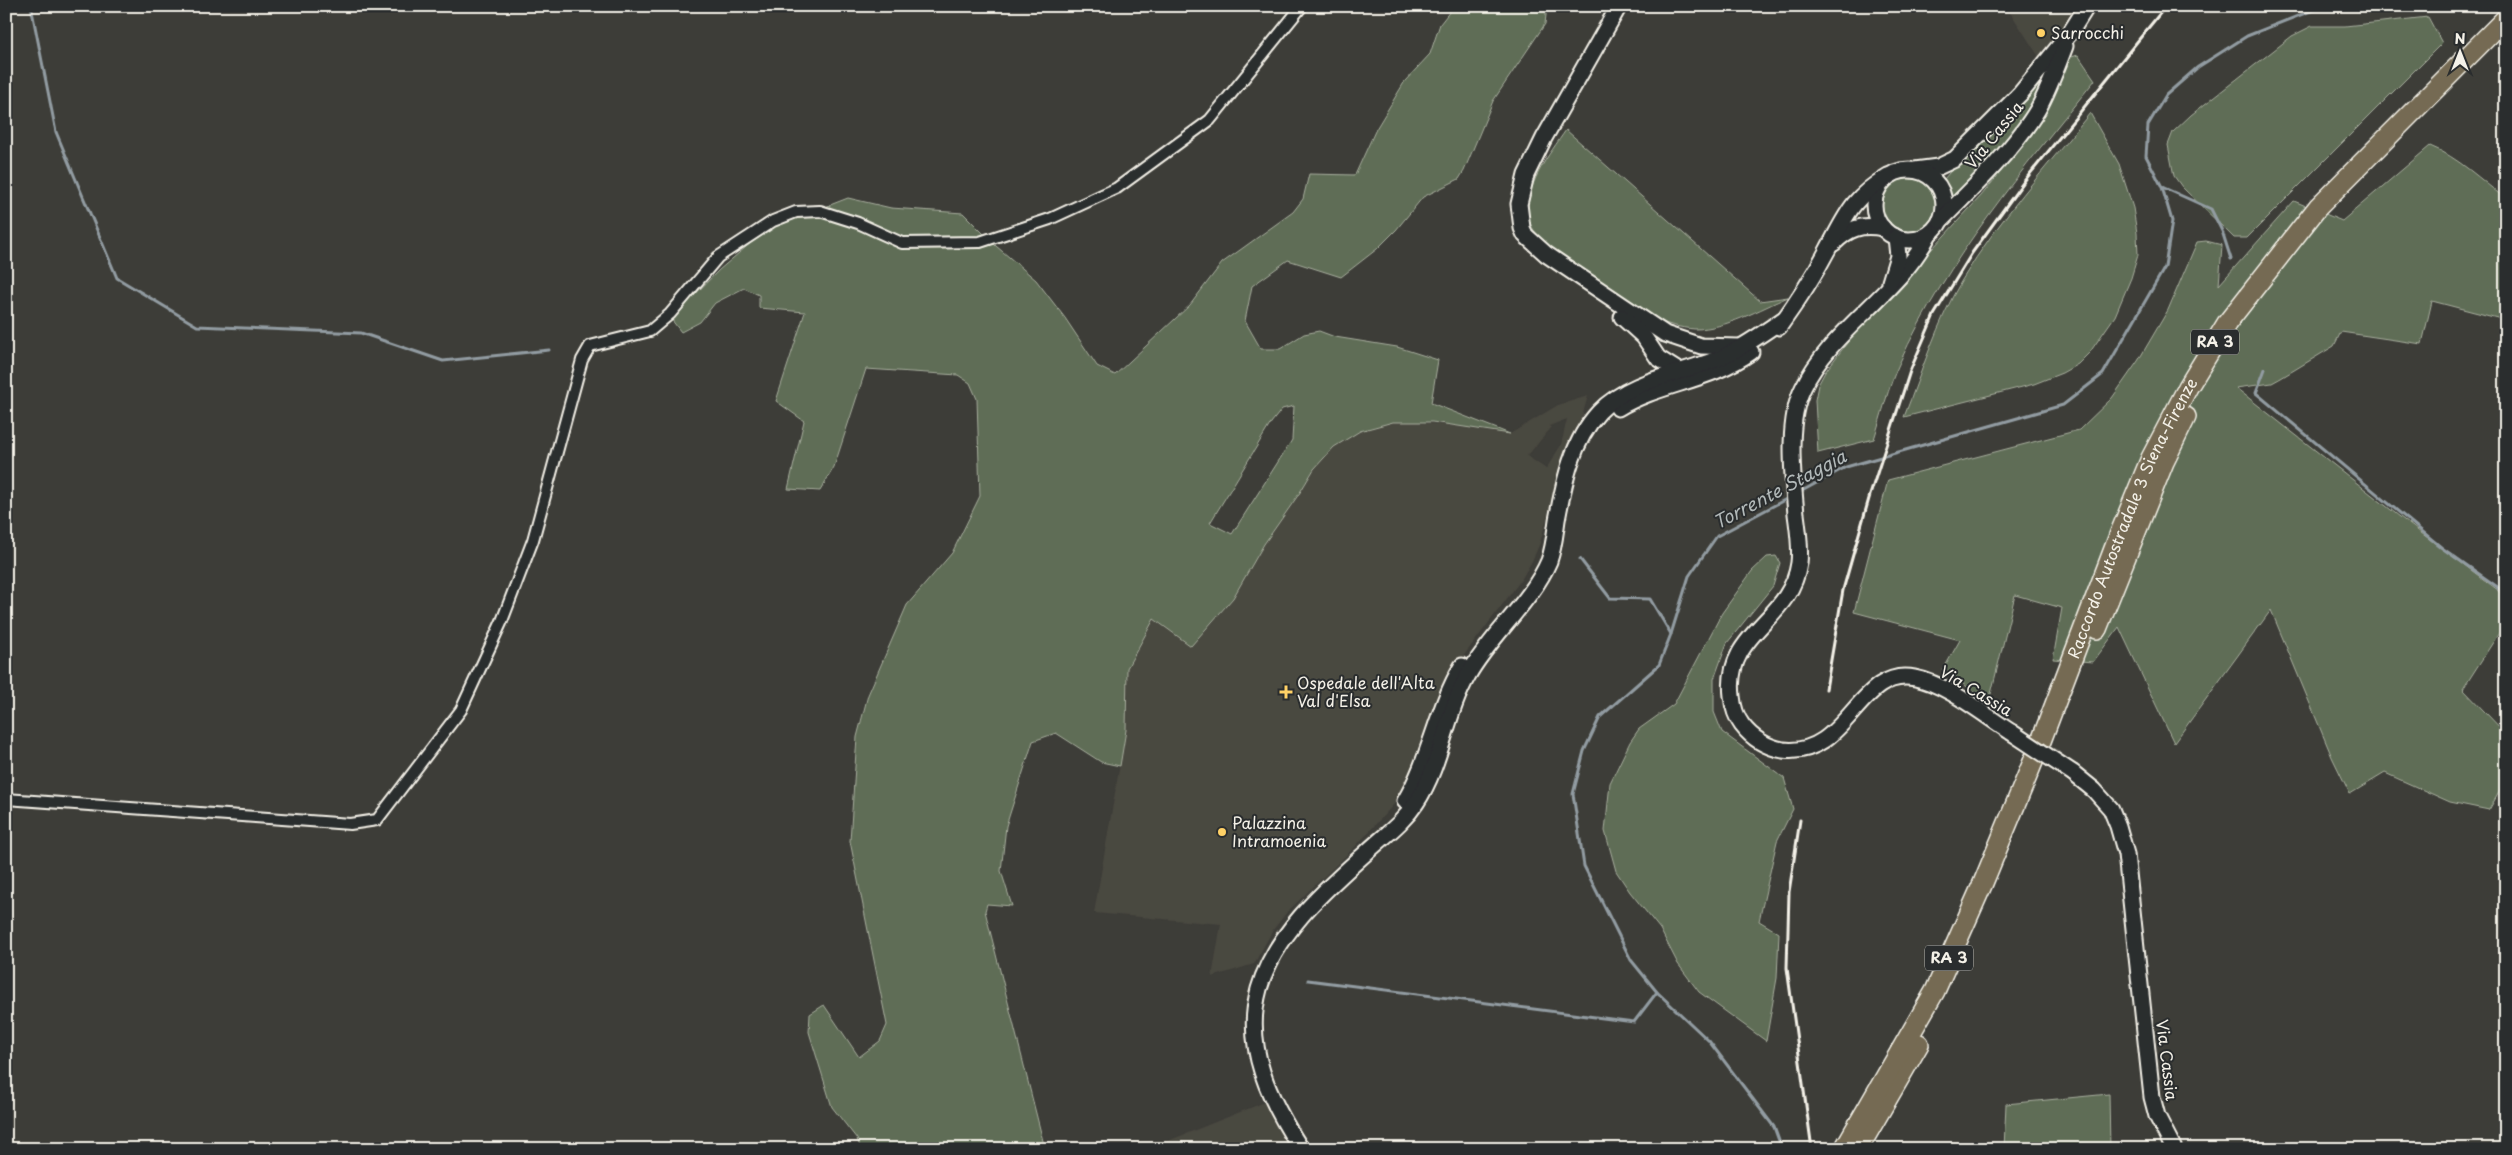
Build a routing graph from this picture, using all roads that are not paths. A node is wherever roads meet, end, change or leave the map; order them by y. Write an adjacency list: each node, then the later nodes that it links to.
1 (1302, 6): 25 (street)
2 (1619, 6): 12 (main road)
3 (2087, 6): 5 (main road, Via Cassia)
4 (2506, 18): 24 (highway, Raccordo Autostradale 3 Siena-Firenze / RA 3)
5 (2070, 32): 7 (main road, Via Cassia); 9 (main road, Via Cassia)
6 (2506, 35): 24 (highway, Raccordo Autostradale 3 Siena-Firenze / RA 3)
7 (1915, 170): 8 (main road, Via Cassia); 9 (main road)
8 (1888, 176): 10 (main road); 14 (main road)
9 (1940, 221): 11 (main road, Via Cassia)
10 (1883, 228): 13 (main road); 14 (main road)
11 (1928, 234): 13 (main road); 15 (main road, Via Cassia)
12 (1525, 235): 17 (main road); 18 (main road)
13 (1896, 237): 15 (main road, Via Cassia)
14 (1829, 248): 16 (main road)
15 (1889, 285): 30 (main road, Via Cassia, bridge)
16 (1784, 319): 17 (main road); 19 (main road)
17 (1742, 347): 20 (main road)
18 (1654, 354): 20 (main road); 21 (main road)
19 (1736, 362): 20 (main road); 22 (main road)
20 (1680, 372): 21 (main road)
21 (1648, 383): 22 (main road)
22 (1571, 465): 23 (main road)
23 (1557, 521): 26 (main road); 26 (main road)
24 (2043, 752): 28 (highway, Raccordo Autostradale 3 Siena-Firenze / RA 3); 29 (highway, Raccordo Autostradale 3 Siena-Firenze / RA 3)
25 (6, 799)
26 (1366, 853): 27 (main road)
27 (1301, 1149)
28 (1844, 1149)
29 (1858, 1149)
30 (2174, 1149)

